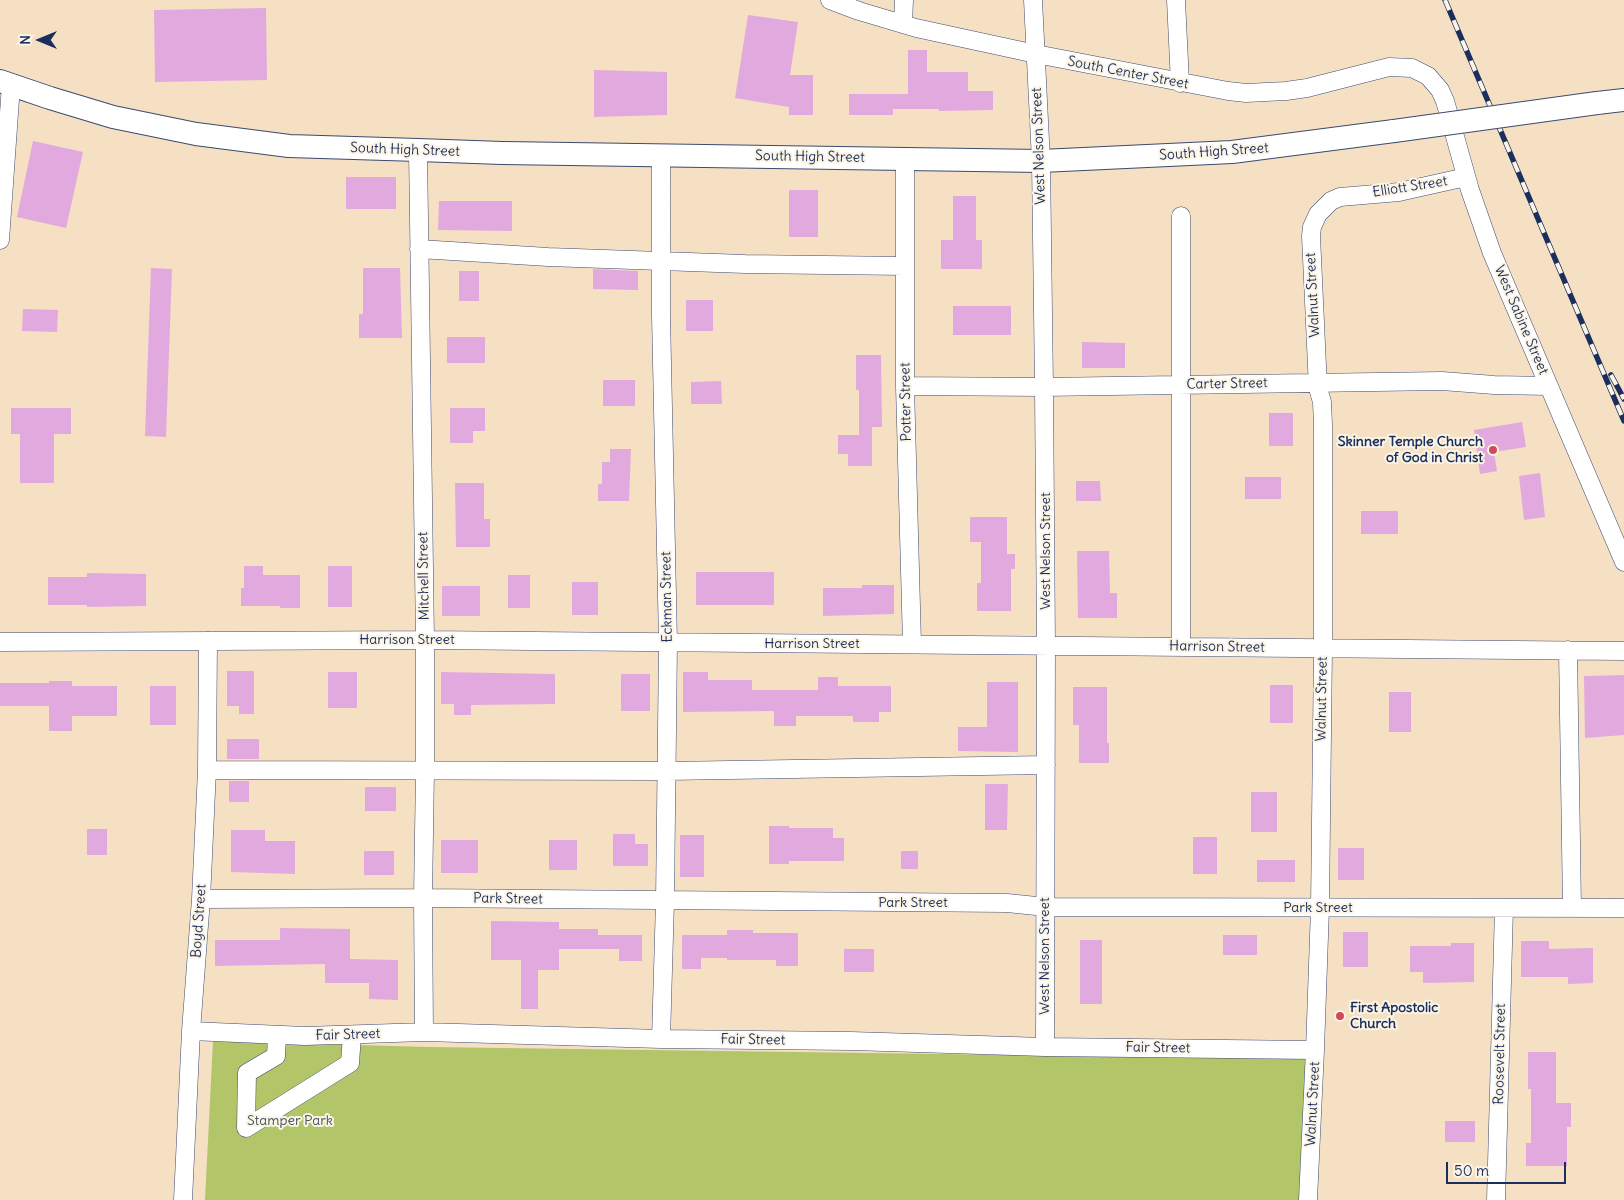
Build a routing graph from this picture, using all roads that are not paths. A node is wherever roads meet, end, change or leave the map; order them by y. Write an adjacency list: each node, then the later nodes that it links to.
1 (830, 0): 5 (street, South Center Street)
2 (904, 0): 5 (street)
3 (1033, 0): 6 (street, West Nelson Street)
4 (1176, 0): 9 (street)
5 (903, 24): 6 (street, South Center Street)
6 (1036, 54): 9 (street, South Center Street); 14 (street, West Nelson Street)
7 (1428, 76): 9 (street, South Center Street); 15 (street, West Sabine Street)
8 (6, 83): 11 (main road, South High Street); 18 (street)
9 (1180, 83)
10 (1624, 100): 14 (main road, South High Street, bridge)
11 (418, 150): 12 (main road, South High Street); 19 (street, Mitchell Street)
12 (661, 156): 13 (main road, South High Street); 20 (street, Eckman Street)
13 (906, 159): 14 (main road, South High Street); 21 (street, Potter Street)
14 (1041, 161): 26 (street, West Nelson Street)
15 (1466, 177): 16 (street, Elliott Street); 25 (street, West Sabine Street)
16 (1327, 205): 22 (street, Walnut Street)
17 (1181, 216): 23 (street)
18 (0, 240)
19 (419, 249): 20 (street); 28 (street, Mitchell Street)
20 (661, 261): 21 (street); 31 (street, Eckman Street)
21 (905, 266): 24 (street, Potter Street)
22 (1317, 383): 23 (street, Carter Street); 25 (street, Carter Street); 35 (street, Walnut Street)
23 (1182, 385): 26 (street, Carter Street); 34 (street)
24 (905, 386): 26 (street, Carter Street); 32 (street, Potter Street)
25 (1549, 386): 27 (street, West Sabine Street)
26 (1044, 387): 33 (street, West Nelson Street)
27 (1624, 562)
28 (425, 640): 29 (street, Harrison Street); 31 (street, Harrison Street); 40 (street, Mitchell Street)
29 (208, 641): 30 (street, Harrison Street); 39 (street, Boyd Street)
30 (0, 642)
31 (668, 643): 32 (street, Harrison Street); 41 (street, Eckman Street)
32 (912, 644): 33 (street, Harrison Street)
33 (1046, 645): 34 (street, Harrison Street); 38 (street, West Nelson Street)
34 (1181, 646): 35 (street, Harrison Street)
35 (1323, 648): 36 (street, Harrison Street); 46 (street, Walnut Street)
36 (1568, 650): 37 (street, Harrison Street); 48 (street)
37 (1624, 651)
38 (1046, 765): 41 (street); 45 (street, West Nelson Street)
39 (207, 770): 40 (street); 43 (street, Boyd Street)
40 (425, 770): 41 (street); 42 (street, Mitchell Street)
41 (667, 771): 44 (street, Eckman Street)
42 (423, 898): 43 (street, Park Street); 44 (street, Park Street); 51 (street, Mitchell Street)
43 (202, 899): 50 (street, Boyd Street)
44 (665, 901): 45 (street, Park Street); 54 (street, Eckman Street)
45 (1046, 907): 46 (street, Park Street); 55 (street, West Nelson Street)
46 (1320, 908): 47 (street, Park Street); 56 (street, Walnut Street)
47 (1504, 908): 48 (street, Park Street); 59 (street, Roosevelt Street)
48 (1572, 908): 49 (street, Park Street)
49 (1624, 908)
50 (191, 1031): 52 (street, Fair Street); 57 (street, Boyd Street)
51 (424, 1032): 53 (street, Fair Street); 54 (street, Fair Street)
52 (278, 1035): 53 (street, Fair Street); 53 (street)
53 (352, 1035)
54 (660, 1039): 55 (street, Fair Street)
55 (1045, 1047): 56 (street, Fair Street)
56 (1316, 1050): 58 (street, Walnut Street)
57 (183, 1200)
58 (1308, 1200)
59 (1496, 1200)

